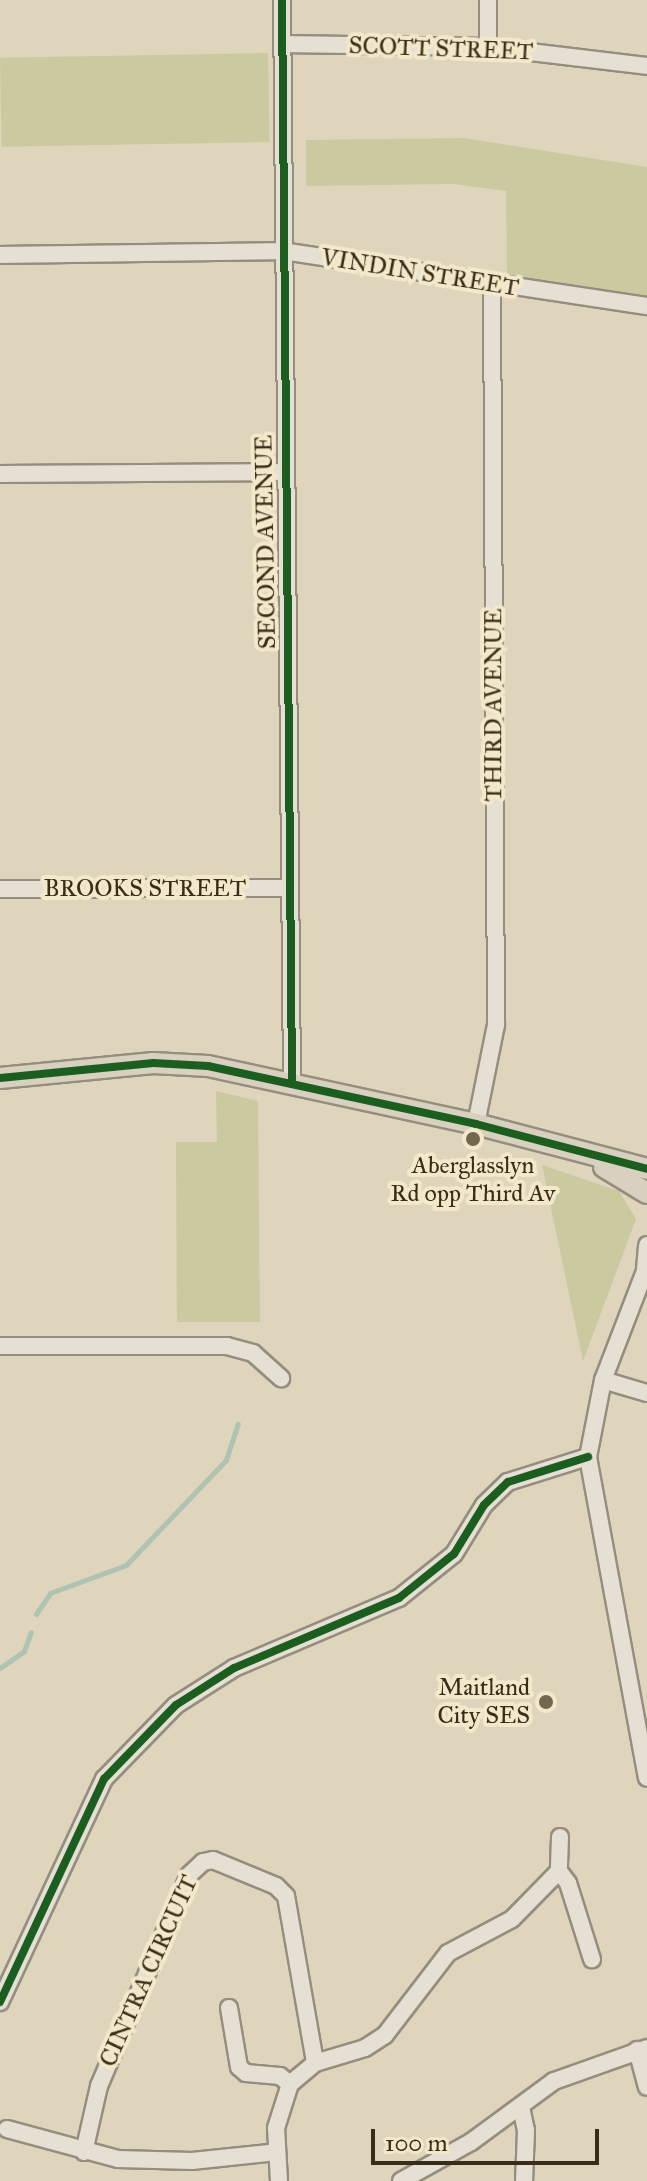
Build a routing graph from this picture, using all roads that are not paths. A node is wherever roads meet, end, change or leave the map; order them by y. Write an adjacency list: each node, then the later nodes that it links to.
1 (282, 0): 3 (street, SECOND AVENUE)
2 (488, 0): 4 (street)
3 (282, 44): 4 (street, SCOTT STREET); 6 (street, SECOND AVENUE)
4 (488, 47): 5 (street, SCOTT STREET)
5 (647, 66)
6 (283, 251): 7 (street, VINDIN STREET); 8 (street, VINDIN STREET); 10 (street, SECOND AVENUE)
7 (0, 255)
8 (492, 284): 9 (street, VINDIN STREET); 16 (street, THIRD AVENUE)
9 (647, 306)
10 (285, 472): 11 (street); 12 (street, SECOND AVENUE)
11 (0, 474)
12 (290, 888): 13 (street, BROOKS STREET); 15 (street, SECOND AVENUE)
13 (0, 889)
14 (0, 1078): 15 (main road)
15 (292, 1084): 16 (main road)
16 (476, 1124): 17 (main road)
17 (587, 1156): 18 (main road); 19 (main road)
18 (647, 1169)
19 (647, 1193)
20 (647, 1245): 21 (street)
21 (646, 1267): 24 (street)
22 (0, 1346): 23 (street)
23 (281, 1378)
24 (603, 1380): 25 (street); 26 (street)
25 (647, 1393)
26 (588, 1457): 27 (street); 31 (street)
27 (647, 1778)
28 (560, 1837): 29 (street)
29 (559, 1871): 30 (street); 34 (street)
30 (592, 1959)
31 (0, 2002)
32 (229, 2008): 35 (street)
33 (642, 2049): 36 (street); 37 (street)
34 (315, 2063): 35 (street); 39 (street, CINTRA CIRCUIT)
35 (290, 2084): 40 (street)
36 (647, 2087)
37 (521, 2107): 42 (street); 43 (street)
38 (7, 2129): 39 (street)
39 (84, 2152): 40 (street)
40 (277, 2152): 41 (street)
41 (279, 2181)
42 (401, 2181)
43 (524, 2181)

